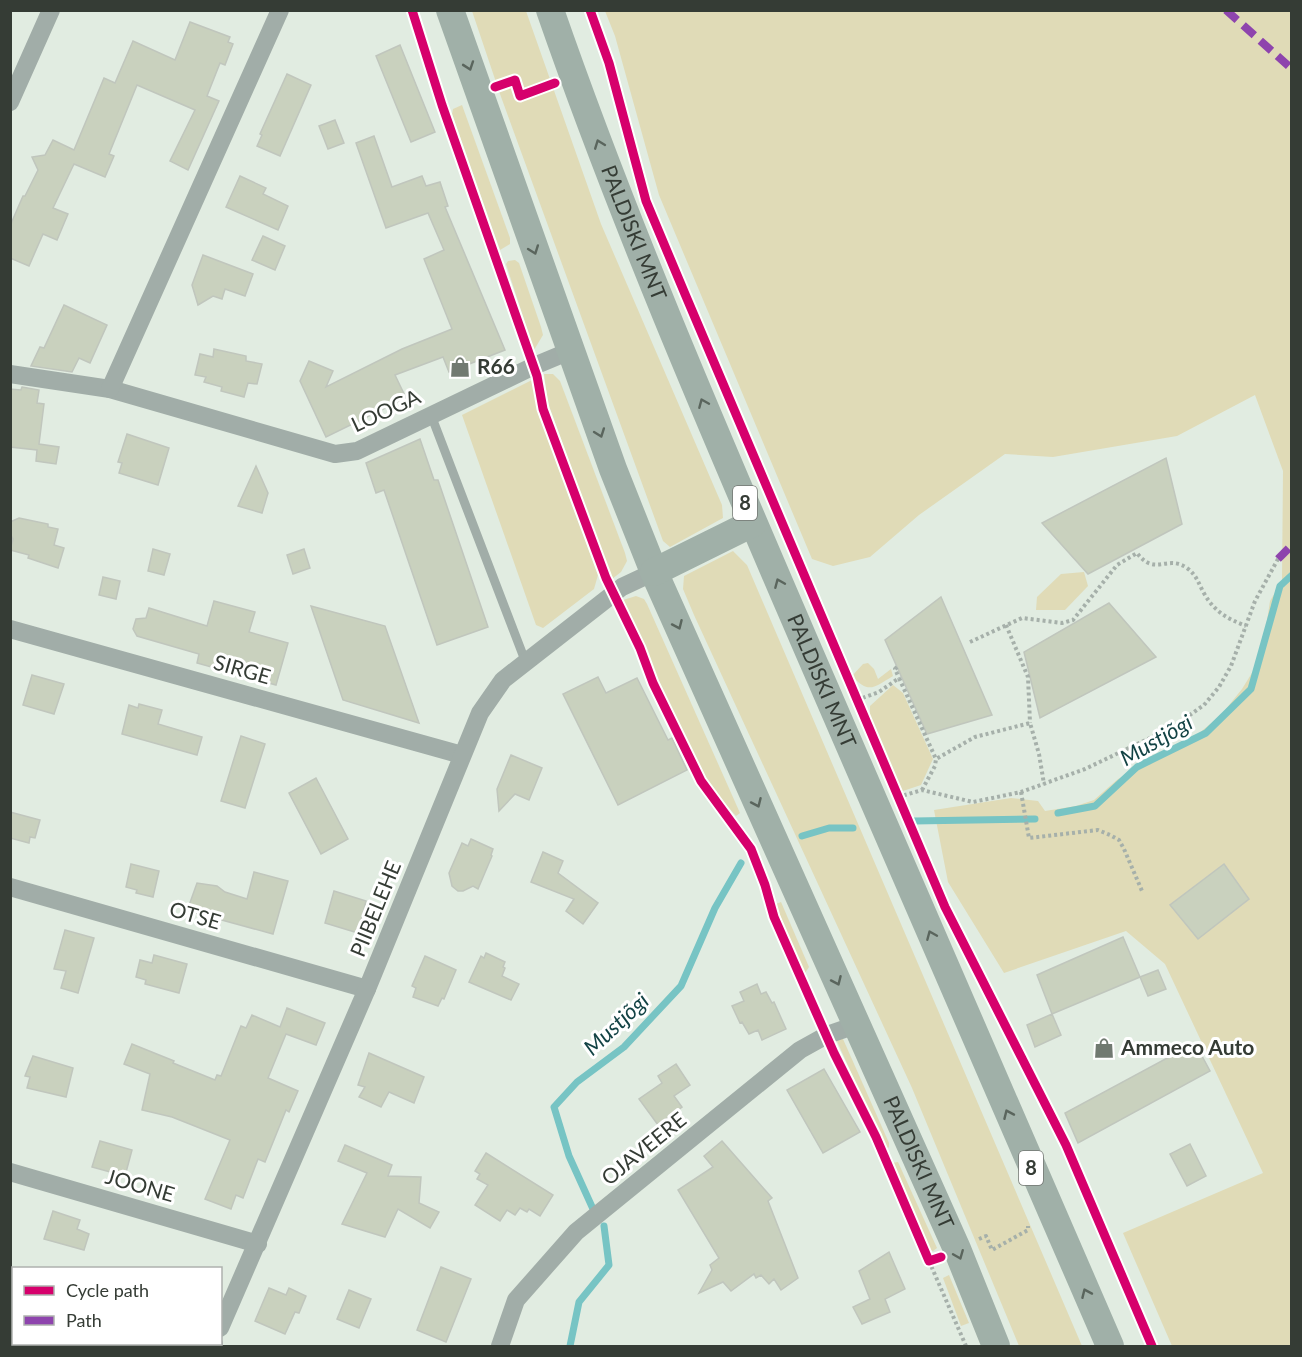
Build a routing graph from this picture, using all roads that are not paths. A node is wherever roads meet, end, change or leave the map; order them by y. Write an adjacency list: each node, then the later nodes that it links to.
1 (51, 10): 5 (street)
2 (280, 10): 8 (street)
3 (450, 10): 6 (main road, PALDISKI MNT, one-way to 6)
4 (550, 10): 10 (main road, PALDISKI MNT / 8, one-way to 4)
5 (10, 102)
6 (570, 351): 9 (street, LOOGA); 11 (main road, PALDISKI MNT, one-way to 11)
7 (10, 374): 8 (street, LOOGA)
8 (110, 389): 9 (street, LOOGA)
9 (431, 415): 13 (lane)
10 (753, 523): 11 (main road); 23 (main road, PALDISKI MNT / 8, one-way to 10)
11 (654, 572): 13 (street, PIIBELEHE); 17 (main road, PALDISKI MNT, one-way to 17)
12 (10, 629): 14 (street, SIRGE)
13 (526, 663): 14 (street, PIIBELEHE)
14 (462, 755): 16 (street, PIIBELEHE)
15 (10, 887): 16 (street, OTSE)
16 (367, 989): 19 (street, PIIBELEHE)
17 (856, 1025): 21 (street, OJAVEERE); 22 (main road, PALDISKI MNT, one-way to 22)
18 (10, 1172): 19 (street, JOONE)
19 (258, 1244): 20 (street, PIIBELEHE)
20 (222, 1324)
21 (500, 1347)
22 (996, 1347)
23 (1110, 1347)

